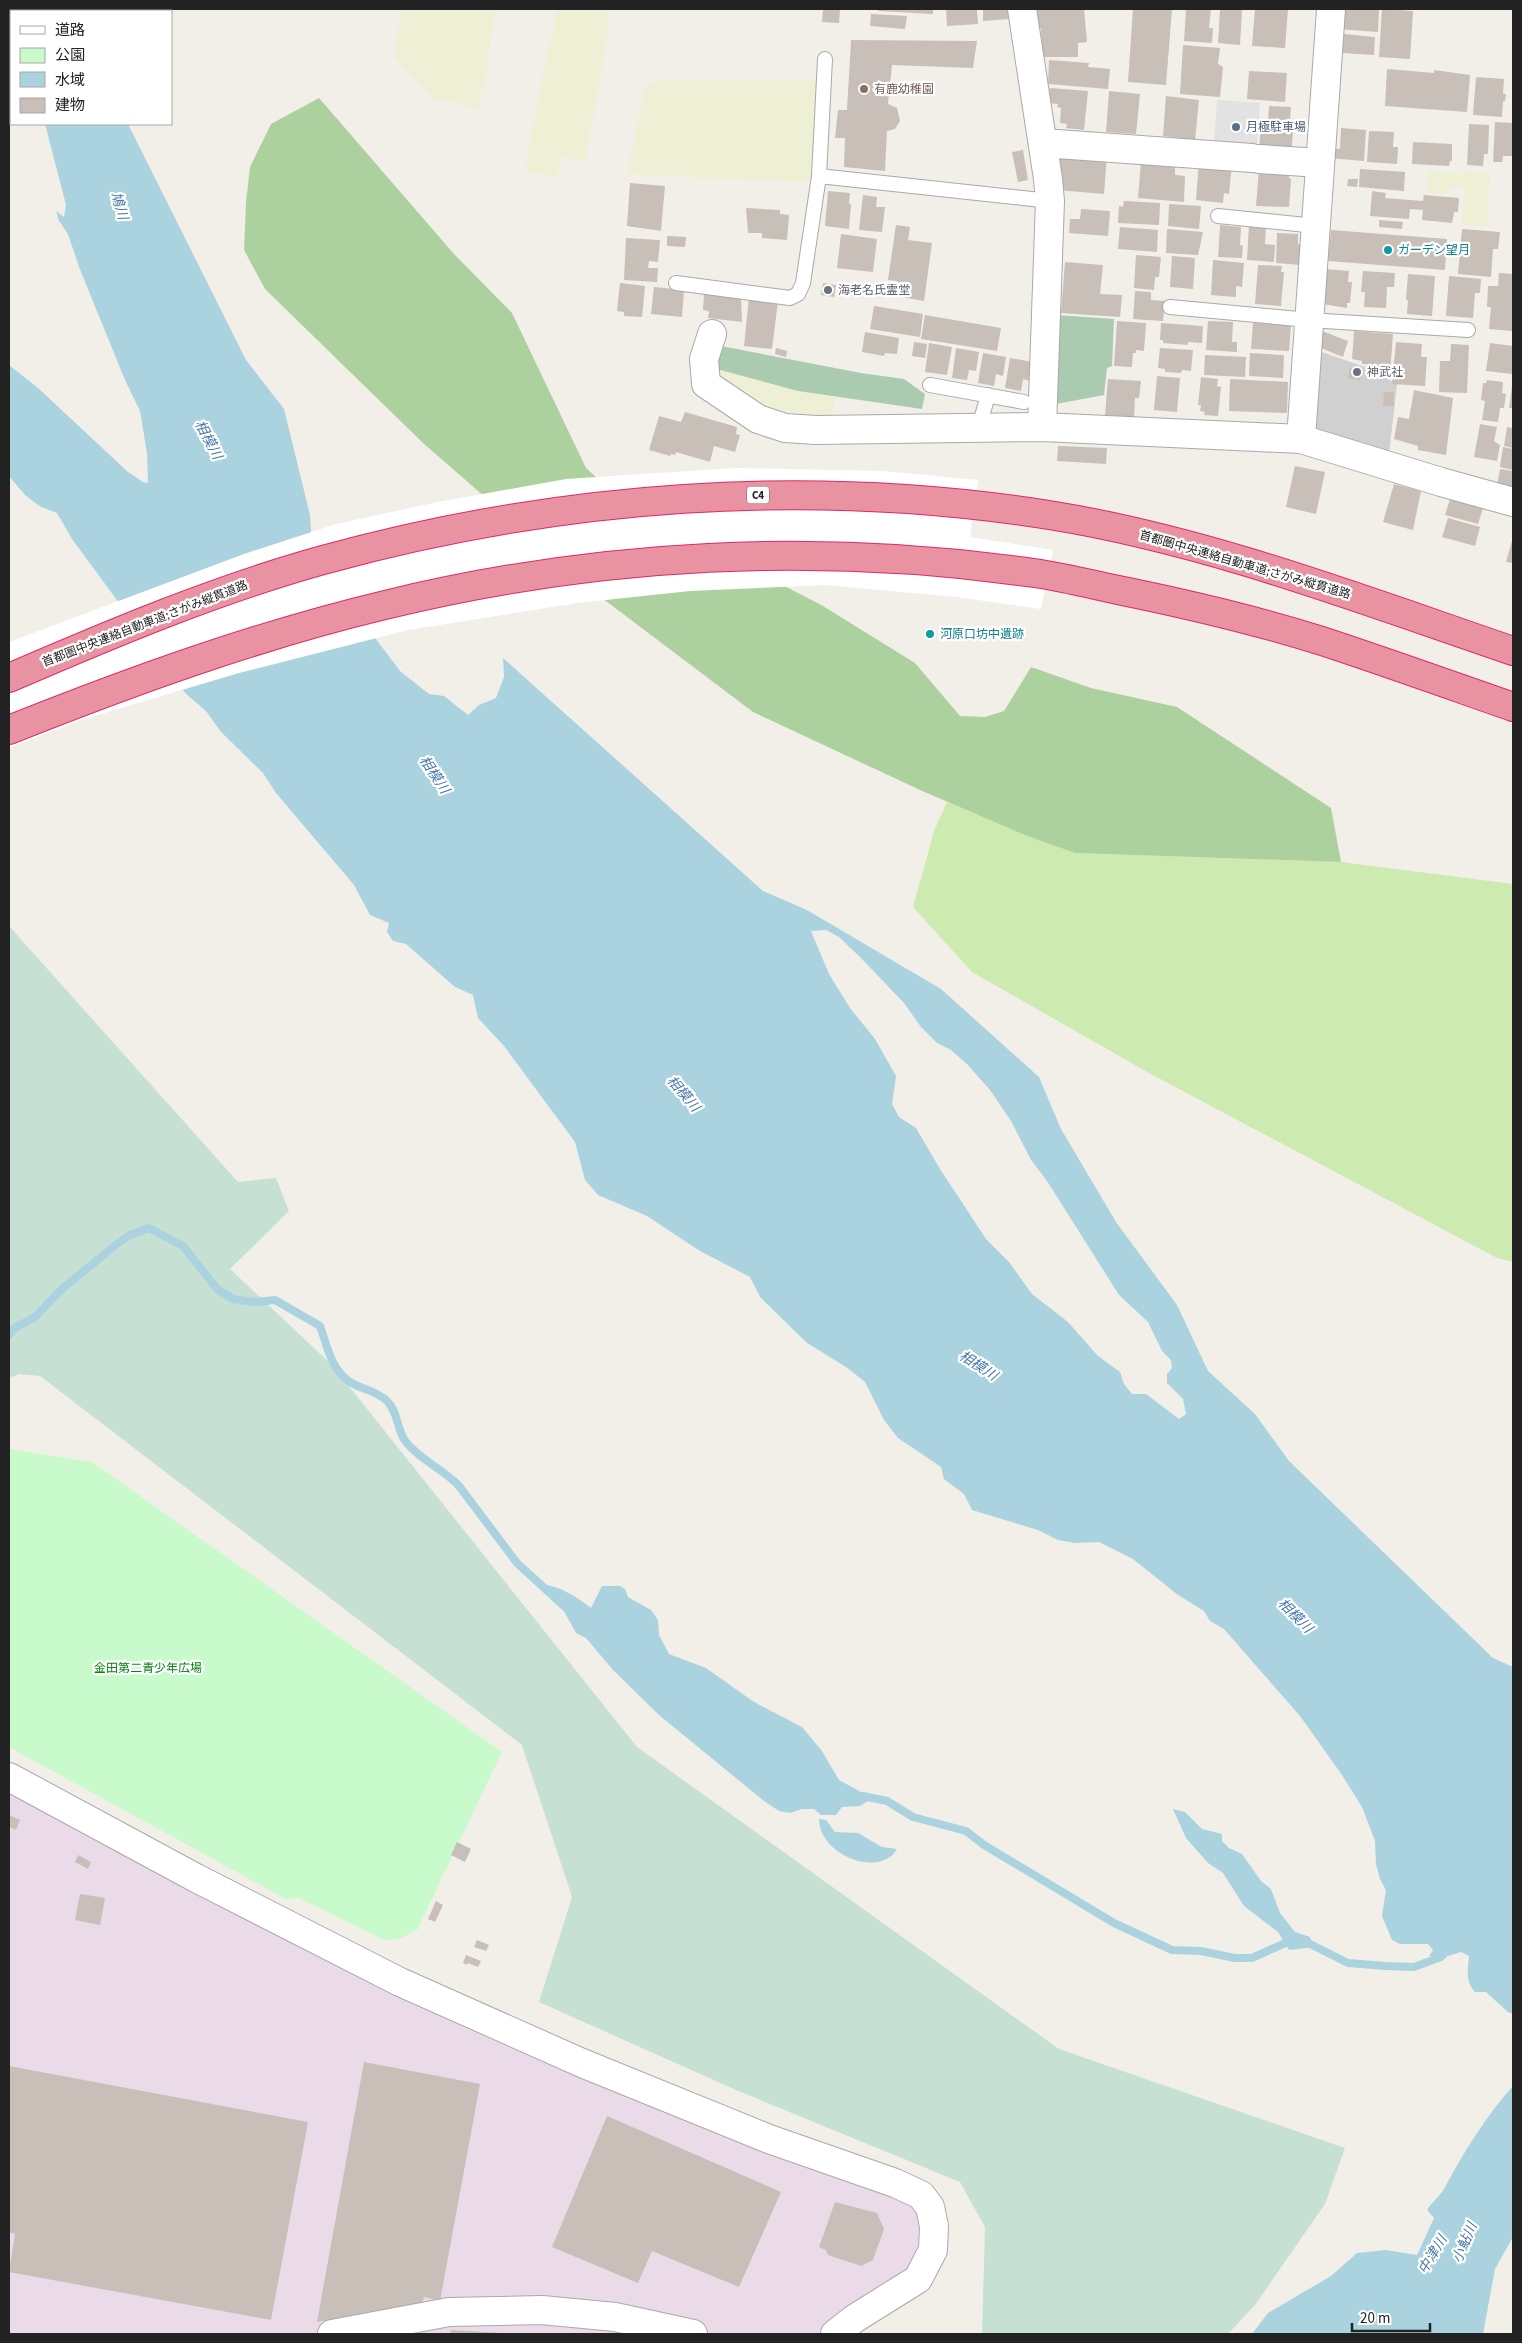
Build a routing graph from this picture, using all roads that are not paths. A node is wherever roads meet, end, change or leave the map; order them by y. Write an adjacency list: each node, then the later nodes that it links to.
1 (1022, 9): 4 (street)
2 (1331, 9): 5 (street)
3 (825, 59): 6 (lane)
4 (1043, 143): 5 (street); 7 (street)
5 (1320, 163): 9 (street)
6 (819, 176): 7 (lane); 10 (lane)
7 (1050, 201): 19 (street)
8 (1218, 216): 9 (lane)
9 (1316, 226): 12 (street)
10 (676, 284)
11 (1170, 307): 12 (lane)
12 (1310, 320): 13 (lane); 20 (street)
13 (1468, 330)
14 (712, 334): 18 (street)
15 (930, 384): 16 (lane)
16 (988, 395): 17 (lane); 18 (lane)
17 (1024, 402)
18 (979, 427): 19 (street)
19 (1042, 427): 20 (street)
20 (1301, 439): 21 (street)
21 (1513, 502)
22 (1513, 651): 23 (highway, 首都圏中央連絡自動車道;さがみ縦貫道路 / C4)
23 (9, 678)
24 (1513, 707): 25 (highway)
25 (9, 730)
26 (9, 1777): 29 (street)
27 (332, 2334): 28 (street)
28 (693, 2334)
29 (836, 2334)

